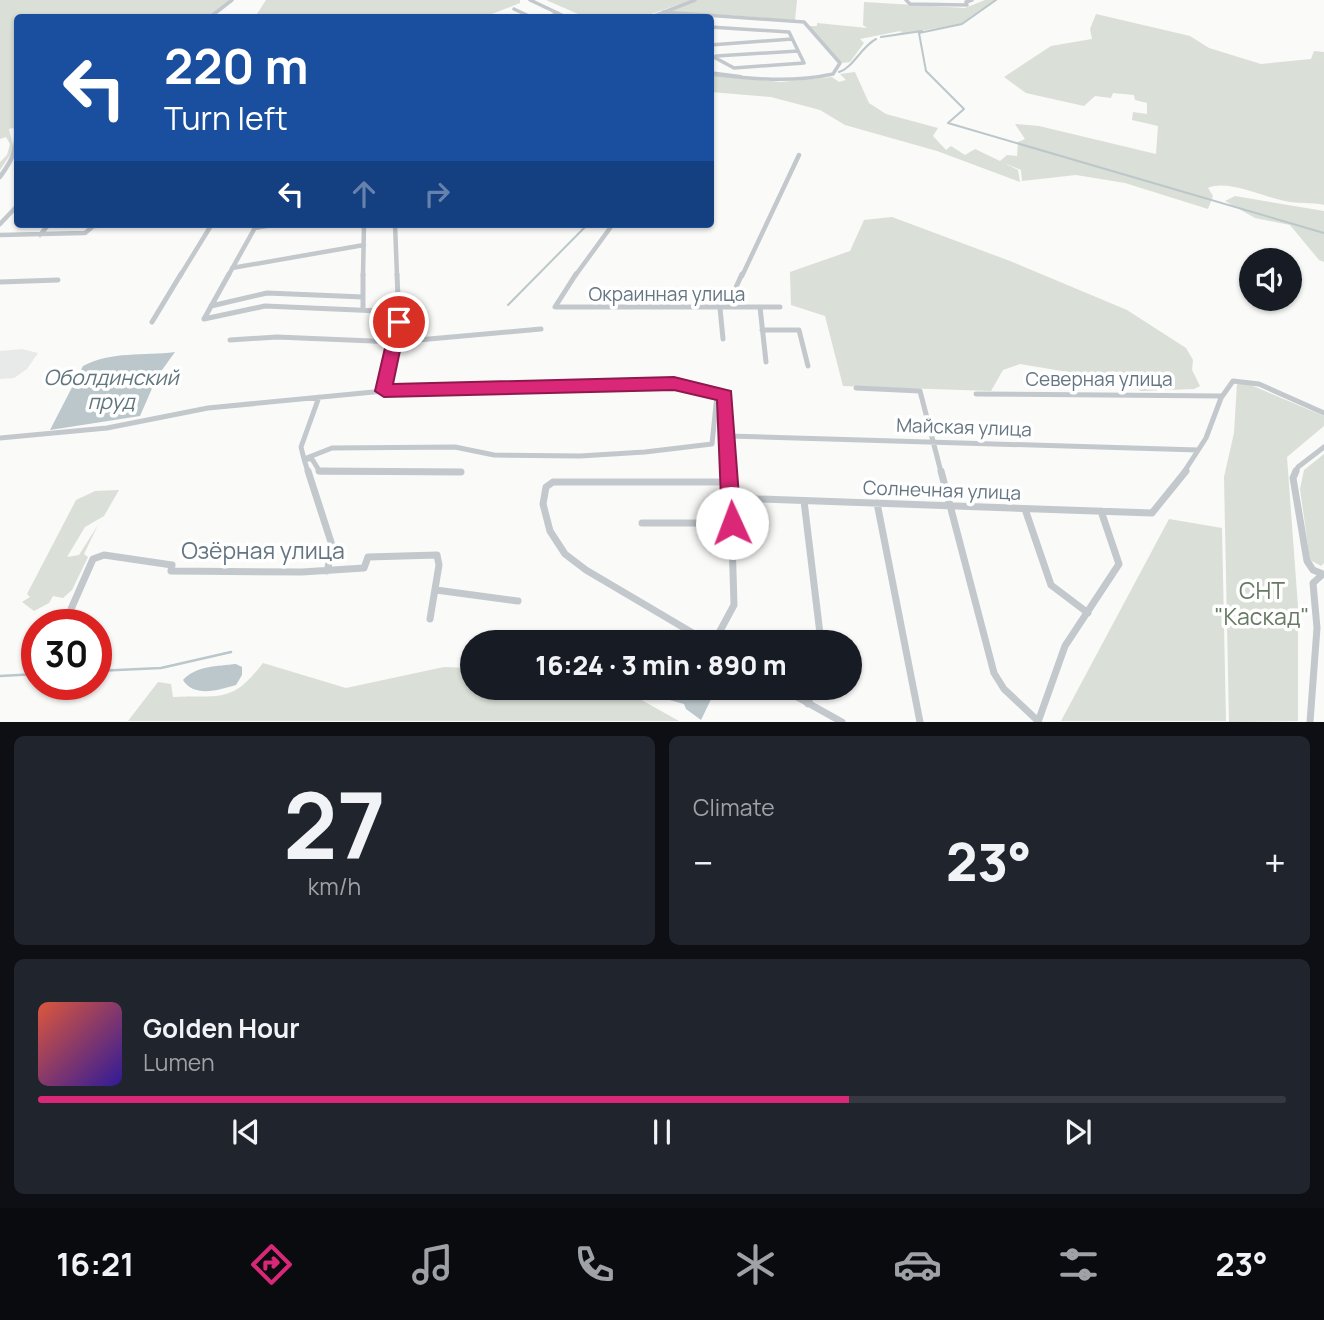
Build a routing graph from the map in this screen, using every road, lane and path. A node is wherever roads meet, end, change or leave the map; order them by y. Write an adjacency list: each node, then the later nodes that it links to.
1 (232, 0): 9 (street)
2 (530, 0): 8 (street)
3 (695, 0): 7 (street)
4 (906, 0): 5 (street)
5 (972, 0)
6 (514, 9): 10 (street)
7 (663, 12): 11 (street); 12 (street)
8 (558, 13)
9 (214, 14)
10 (525, 14)
11 (658, 14)
12 (691, 14)
13 (714, 16): 20 (street)
14 (714, 27): 15 (street)
15 (793, 39): 16 (street); 17 (street)
16 (714, 45)
17 (798, 51): 18 (street); 19 (street)
18 (714, 56)
19 (714, 57)
20 (714, 74)
21 (799, 155): 44 (street)
22 (14, 158): 24 (street)
23 (14, 163): 24 (street)
24 (0, 179)
25 (14, 209): 26 (street)
26 (0, 224)
27 (45, 228): 34 (street)
28 (91, 228): 35 (street)
29 (210, 228): 49 (street)
30 (255, 228): 38 (street)
31 (364, 228): 37 (street)
32 (395, 228): 47 (street)
33 (610, 228): 43 (street, Окраинная улица)
34 (40, 234): 35 (street); 36 (street)
35 (76, 234)
36 (0, 235)
37 (363, 245): 38 (street); 41 (street)
38 (232, 268): 42 (street)
39 (58, 281): 40 (street)
40 (0, 282)
41 (363, 297): 42 (street); 48 (street)
42 (211, 306): 48 (street)
43 (720, 307): 44 (street, Окраинная улица); 52 (street)
44 (727, 307): 45 (street, Окраинная улица)
45 (760, 307): 46 (street, Окраинная улица); 51 (street)
46 (780, 307)
47 (398, 308): 48 (street); 54 (street)
48 (363, 310)
49 (152, 322)
50 (541, 329): 54 (street)
51 (762, 330): 55 (street); 56 (street)
52 (723, 339)
53 (230, 340): 54 (street)
54 (396, 342): 58 (street)
55 (766, 362)
56 (808, 366)
57 (856, 388): 66 (street)
58 (384, 391): 60 (street); 62 (street)
59 (976, 394): 61 (street, Северная улица)
60 (717, 395): 64 (street); 69 (street)
61 (1221, 396): 63 (street); 68 (street)
62 (319, 397): 65 (street); 69 (street)
63 (1324, 413)
64 (729, 436): 66 (street, Майская улица); 71 (street)
65 (0, 438)
66 (934, 442): 68 (street, Майская улица); 75 (street)
67 (1324, 447): 81 (street)
68 (1198, 450): 77 (street, Солнечная улица)
69 (304, 458): 70 (street); 80 (street)
70 (461, 472)
71 (731, 482): 72 (street); 87 (street)
72 (731, 498): 73 (street, Солнечная улица); 79 (street)
73 (804, 501): 74 (street, Солнечная улица); 89 (street)
74 (877, 503): 75 (street, Солнечная улица); 96 (street)
75 (951, 506): 76 (street, Солнечная улица); 94 (street)
76 (1025, 509): 77 (street, Солнечная улица); 85 (street)
77 (1101, 511): 85 (street)
78 (642, 523): 79 (street)
79 (732, 523): 88 (street)
80 (327, 570): 82 (street, Озёрная улица); 84 (street, Озёрная улица)
81 (1324, 573): 90 (street)
82 (436, 590): 83 (street); 86 (street, Озёрная улица)
83 (518, 601)
84 (71, 609)
85 (1088, 613): 94 (street)
86 (430, 619)
87 (688, 630)
88 (720, 630)
89 (820, 630)
90 (1320, 630): 97 (street)
91 (802, 700): 93 (street)
92 (809, 700): 93 (street)
93 (808, 704): 95 (street)
94 (1038, 721)
95 (842, 722)
96 (920, 722)
97 (1310, 722)

